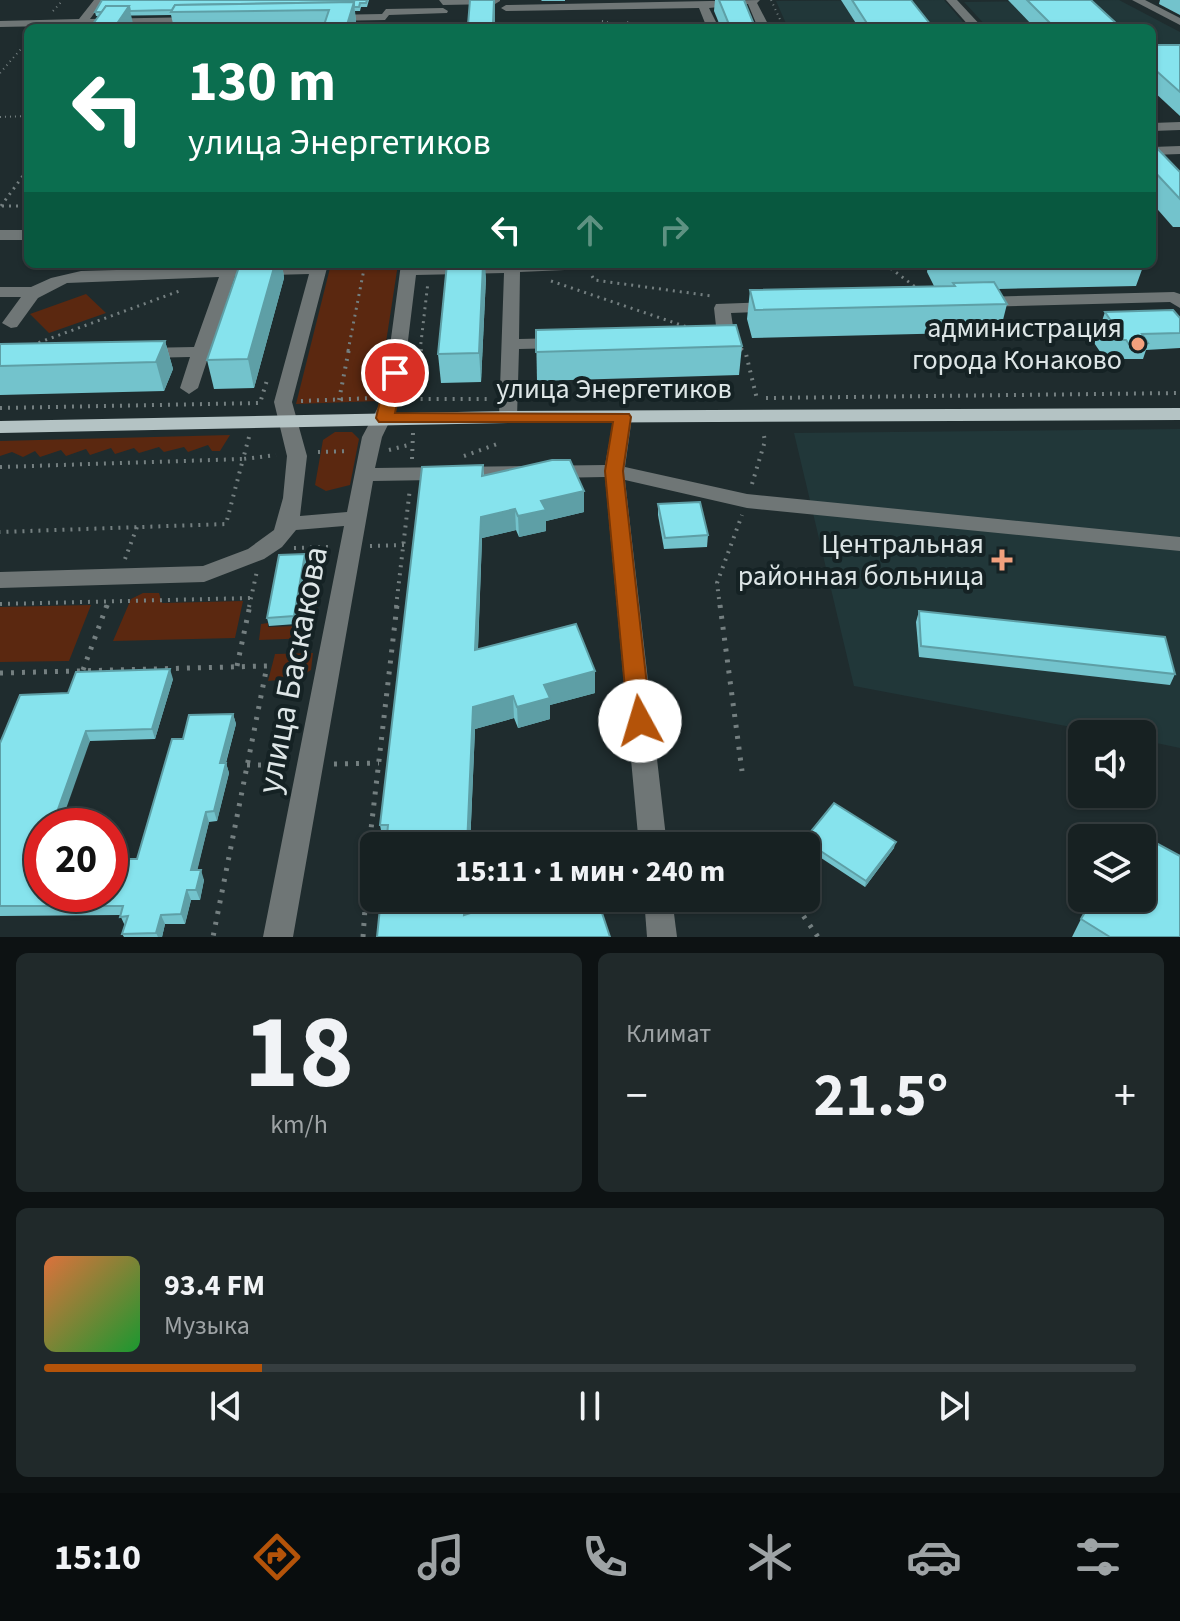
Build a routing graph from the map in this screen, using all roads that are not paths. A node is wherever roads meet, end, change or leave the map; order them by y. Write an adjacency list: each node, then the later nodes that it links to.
1 (99, 0): 12 (street)
2 (753, 0): 5 (street); 20 (street)
3 (951, 0): 21 (street)
4 (1137, 0): 14 (street)
5 (710, 2): 8 (street); 19 (street)
6 (443, 4): 8 (street); 9 (street); 18 (street)
7 (142, 6): 13 (street)
8 (507, 7)
9 (386, 14): 10 (street)
10 (309, 18)
11 (211, 20): 17 (street)
12 (82, 22): 13 (street); 15 (street)
13 (132, 22): 16 (street)
14 (1180, 22)
15 (0, 24)
16 (145, 24)
17 (164, 24)
18 (440, 24)
19 (713, 24)
20 (762, 24)
21 (973, 24)
22 (1180, 126): 23 (street)
23 (1156, 127)
24 (1180, 150): 25 (street)
25 (1156, 151)
26 (0, 235): 27 (street)
27 (24, 235)
28 (294, 268): 34 (street)
29 (319, 268): 52 (street)
30 (409, 268): 51 (street, улица Баскакова)
31 (416, 268): 32 (street)
32 (512, 268): 43 (street)
33 (85, 270): 34 (street); 36 (street)
34 (228, 273): 45 (street)
35 (0, 292): 36 (street)
36 (31, 292): 40 (street)
37 (931, 303): 38 (street)
38 (1180, 303)
39 (798, 306): 41 (street)
40 (6, 324): 44 (street)
41 (695, 341)
42 (587, 343): 43 (street)
43 (510, 344): 48 (street)
44 (22, 349)
45 (202, 352): 46 (street); 47 (street)
46 (128, 353)
47 (189, 388)
48 (508, 408): 50 (main road, улица Энергетиков); 51 (main road, улица Энергетиков)
49 (1180, 414): 50 (main road, улица Энергетиков)
50 (623, 417): 54 (street)
51 (385, 418): 52 (main road, улица Энергетиков); 55 (street, улица Баскакова)
52 (284, 421): 53 (main road, улица Энергетиков); 57 (street)
53 (0, 427)
54 (614, 471): 55 (street); 58 (street); 60 (street)
55 (364, 475): 56 (street, улица Баскакова)
56 (355, 518): 57 (street); 62 (street, улица Баскакова)
57 (288, 524): 59 (street)
58 (1180, 544)
59 (0, 580)
60 (652, 832)
61 (659, 912): 63 (street)
62 (278, 937)
63 (662, 937)

